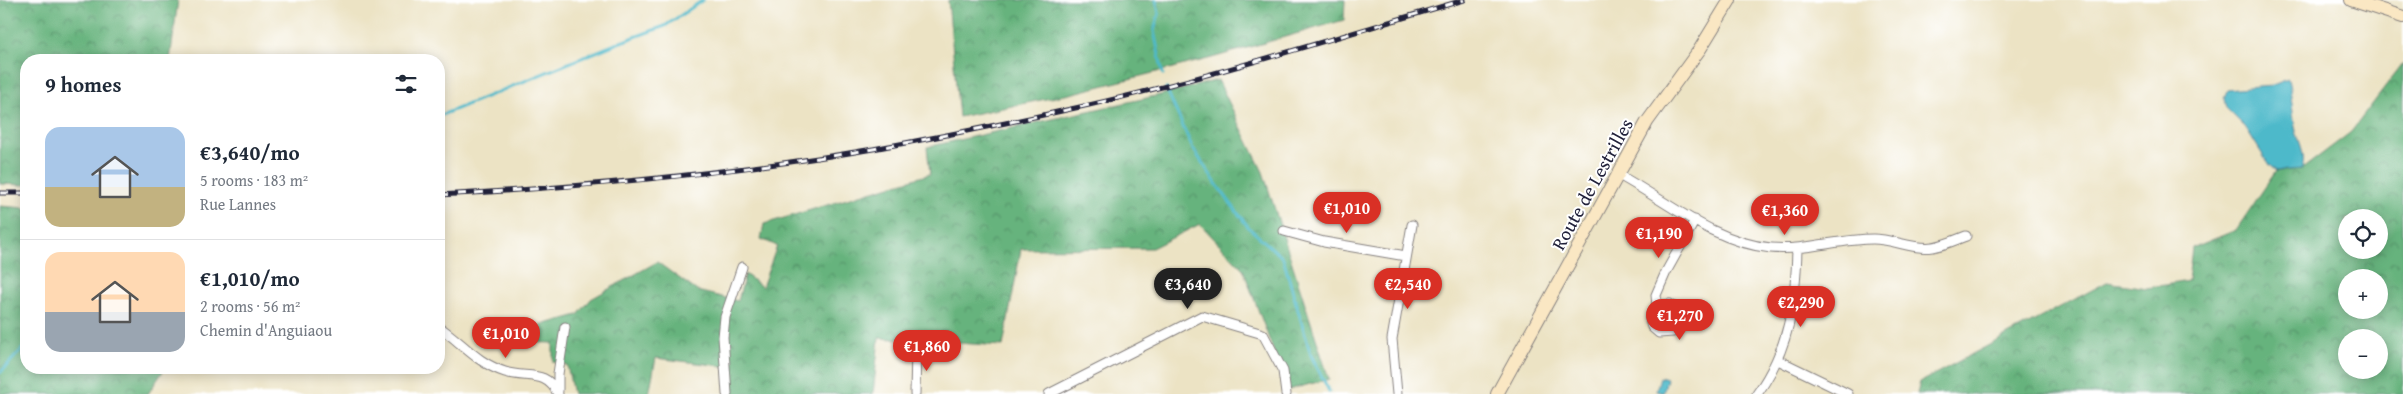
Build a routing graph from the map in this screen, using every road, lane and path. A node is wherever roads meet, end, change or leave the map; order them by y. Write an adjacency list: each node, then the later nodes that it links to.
1 (1730, 0): 4 (street, Route de Lestrilles)
2 (2351, 0): 3 (street)
3 (2403, 17)
4 (1618, 174): 5 (street); 24 (street, Route de Lestrilles)
5 (1695, 220): 9 (street); 12 (street)
6 (1412, 225): 10 (street)
7 (1284, 231): 10 (street)
8 (1966, 236): 9 (street)
9 (1797, 248): 16 (street)
10 (1406, 256): 23 (street)
11 (742, 268): 19 (street)
12 (1657, 306)
13 (565, 327): 18 (street)
14 (445, 332): 18 (street)
15 (916, 349): 20 (street)
16 (1778, 360): 17 (street); 25 (street)
17 (1833, 391): 26 (street)
18 (558, 394)
19 (727, 394)
20 (915, 394)
21 (1049, 394): 22 (street)
22 (1286, 394)
23 (1397, 394)
24 (1497, 394)
25 (1757, 394)
26 (1848, 394)

